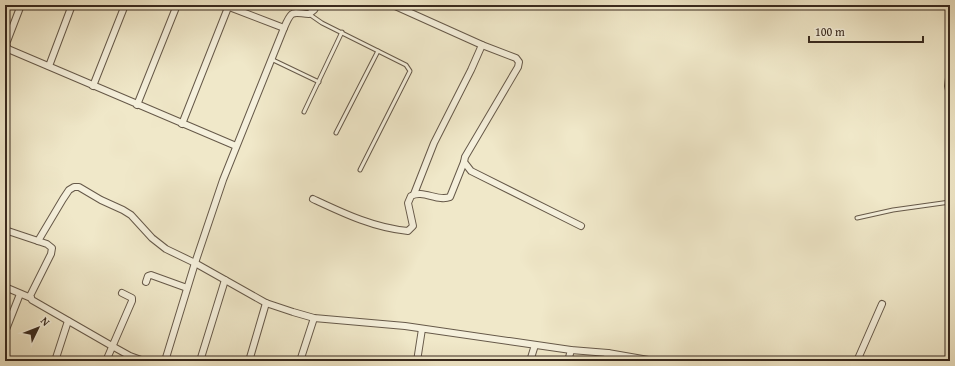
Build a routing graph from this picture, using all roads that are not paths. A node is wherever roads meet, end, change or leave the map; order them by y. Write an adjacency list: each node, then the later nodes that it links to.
1 (21, 5): 14 (street)
2 (72, 5): 14 (street)
3 (125, 5): 17 (street)
4 (177, 5): 19 (street)
5 (317, 5): 8 (street)
6 (393, 5): 11 (street)
7 (227, 6): 9 (street); 21 (street)
8 (309, 14): 9 (street); 10 (lane)
9 (284, 28): 13 (street)
10 (342, 32): 12 (lane); 16 (lane)
11 (482, 45): 24 (street); 26 (street)
12 (378, 51): 22 (lane); 25 (lane)
13 (271, 59): 16 (lane); 23 (street)
14 (49, 66): 17 (street)
15 (950, 70): 18 (street)
16 (319, 82): 20 (lane)
17 (93, 86): 19 (street)
18 (950, 95)
19 (138, 105): 21 (street)
20 (304, 112)
21 (182, 124): 23 (street)
22 (336, 133)
23 (236, 146): 33 (street)
24 (464, 162): 26 (street); 30 (street)
25 (360, 170)
26 (414, 194): 27 (street)
27 (312, 199)
28 (950, 202): 29 (lane)
29 (857, 218)
30 (581, 226)
31 (5, 230): 32 (street)
32 (38, 241): 33 (street); 40 (street)
33 (195, 263): 34 (street); 37 (street)
34 (226, 280): 41 (street); 55 (street)
35 (146, 282): 37 (street)
36 (5, 287): 39 (street)
37 (187, 288): 54 (street)
38 (122, 293): 48 (street)
39 (20, 294): 40 (street); 46 (street)
40 (31, 298): 44 (street)
41 (266, 303): 43 (street); 56 (street)
42 (882, 304): 63 (street)
43 (314, 318): 45 (street); 57 (street)
44 (68, 321): 48 (street); 51 (street)
45 (422, 329): 47 (street); 58 (street)
46 (5, 332)
47 (535, 345): 49 (street); 59 (street)
48 (112, 346): 52 (street); 53 (street)
49 (571, 350): 50 (street); 60 (street)
50 (608, 353): 61 (street); 62 (street)
51 (55, 361)
52 (106, 361)
53 (144, 361)
54 (165, 361)
55 (200, 361)
56 (249, 361)
57 (300, 361)
58 (417, 361)
59 (530, 361)
60 (568, 361)
61 (606, 361)
62 (654, 361)
63 (857, 361)

